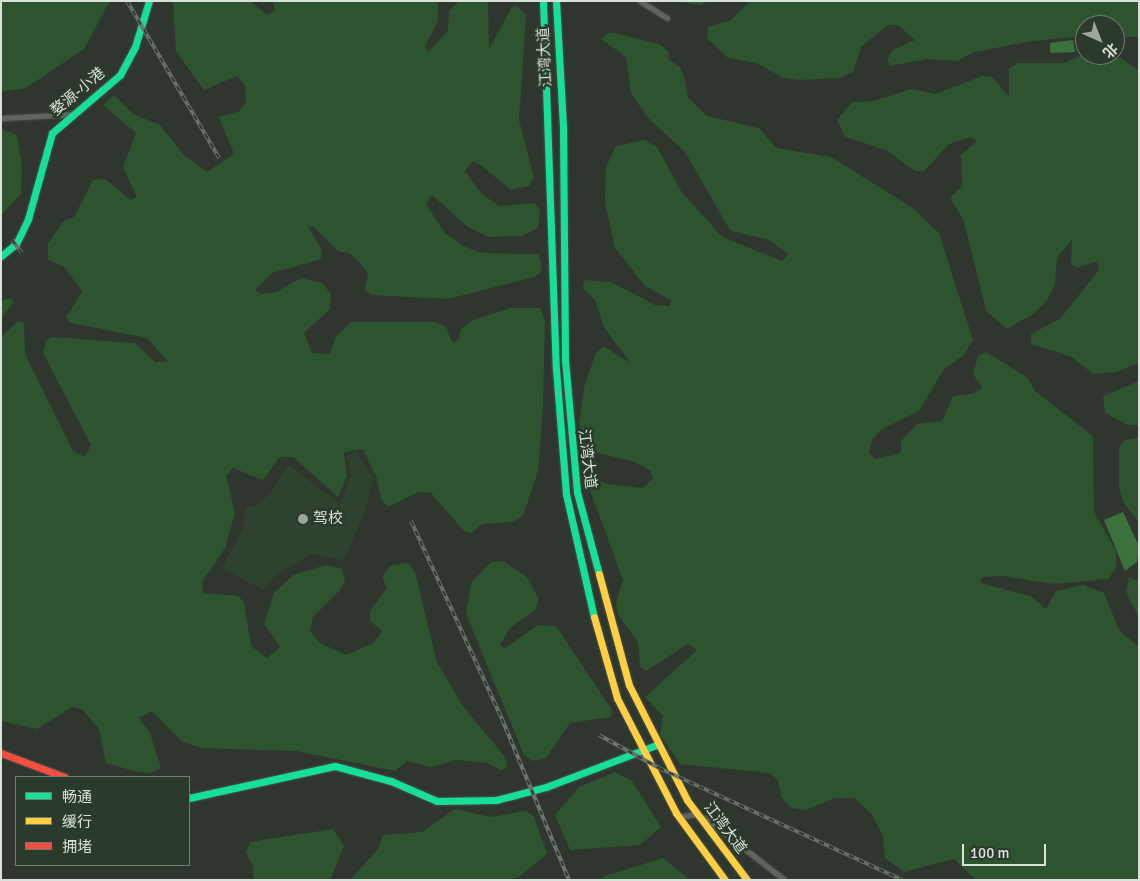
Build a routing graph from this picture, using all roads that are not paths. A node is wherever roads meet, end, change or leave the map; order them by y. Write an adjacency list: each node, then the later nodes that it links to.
1 (149, 1): 6 (main road, 婺源-小港)
2 (544, 1): 10 (main road, 江湾大道)
3 (556, 1): 9 (main road, 江湾大道)
4 (640, 1): 5 (street)
5 (668, 18)
6 (72, 114): 7 (street); 8 (main road, 婺源-小港)
7 (1, 118)
8 (1, 256)
9 (656, 745): 10 (main road); 14 (main road, 江湾大道)
10 (643, 751): 13 (main road); 15 (main road, 江湾大道)
11 (1, 753): 12 (main road)
12 (62, 776)
13 (190, 798)
14 (697, 814): 15 (street); 17 (main road, 江湾大道); 18 (street)
15 (678, 817): 16 (main road, 江湾大道)
16 (725, 880)
17 (748, 880)
18 (785, 880)

